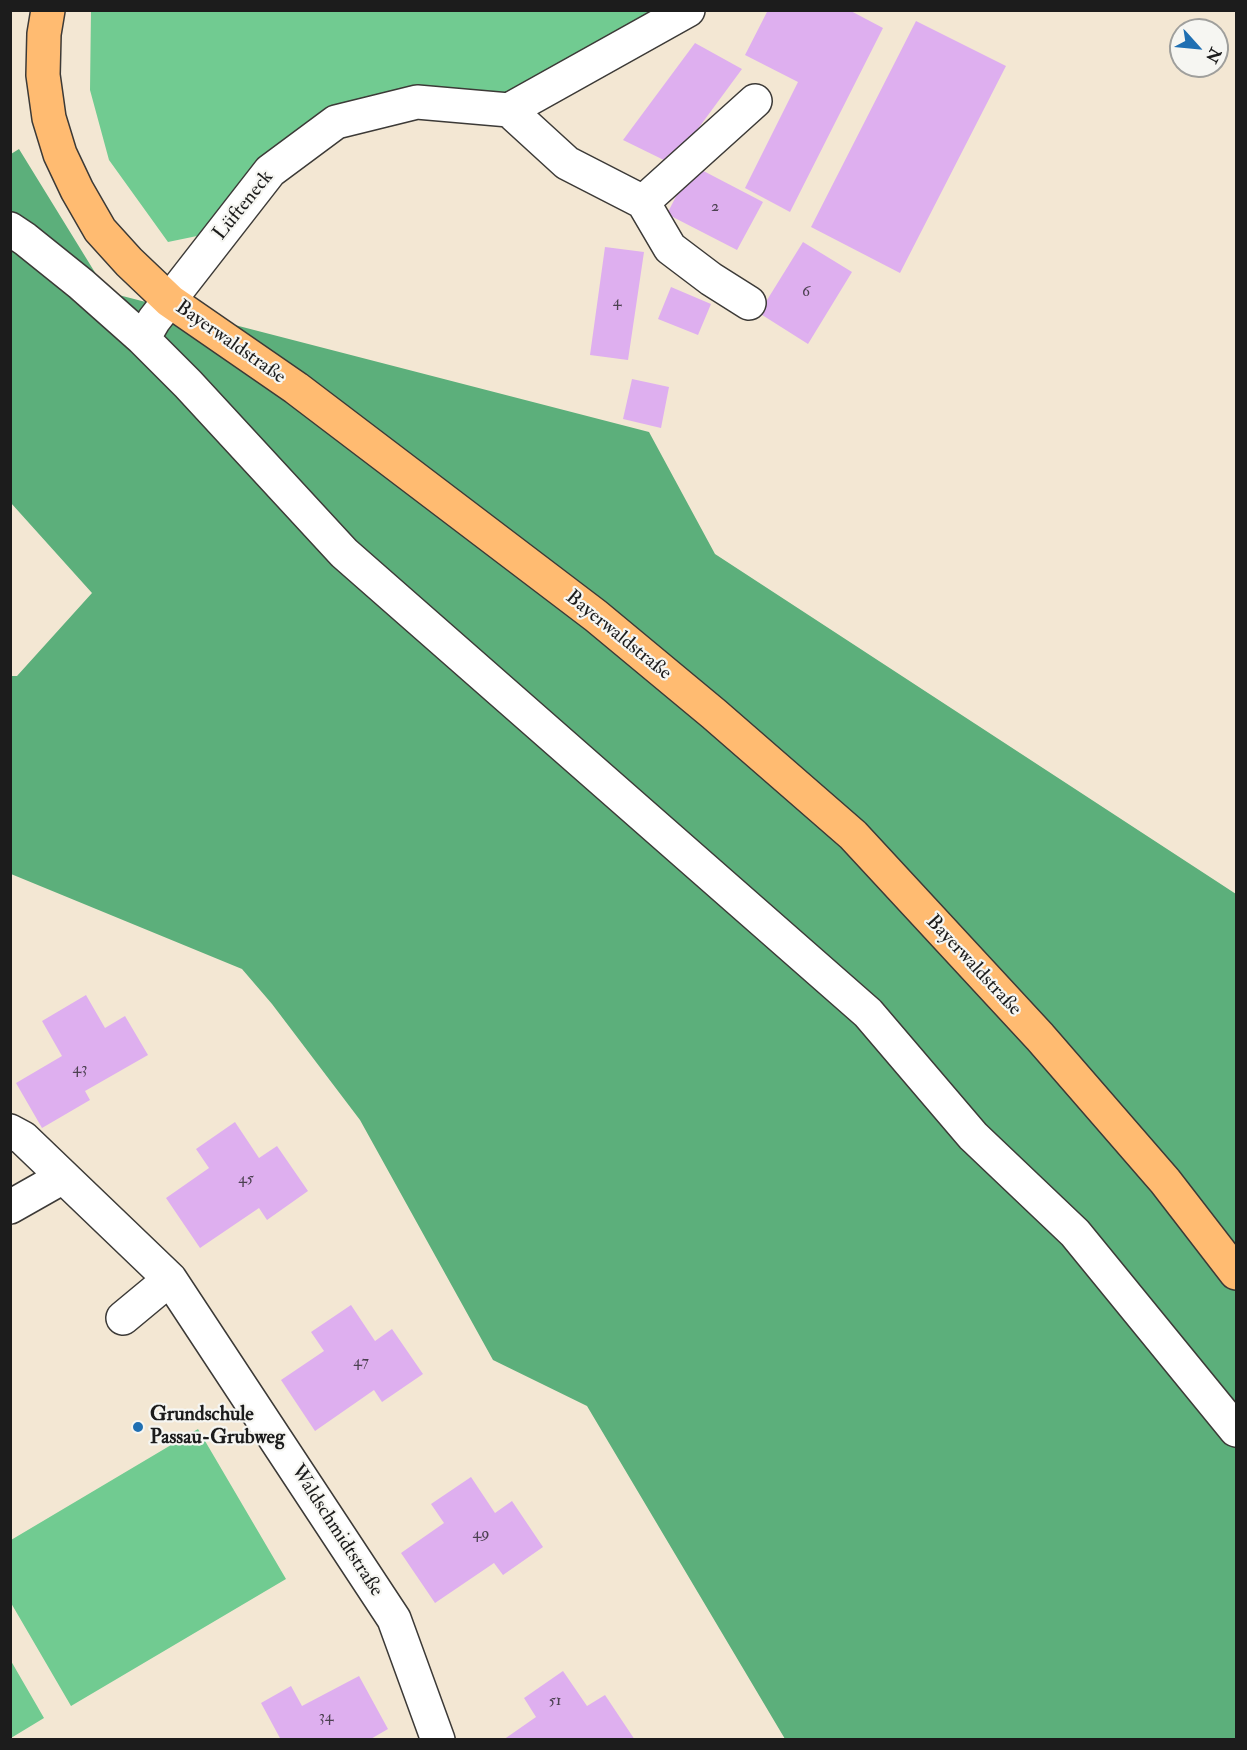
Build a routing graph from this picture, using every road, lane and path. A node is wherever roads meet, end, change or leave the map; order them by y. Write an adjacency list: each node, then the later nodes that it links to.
1 (48, 10): 7 (main road, Bayerwaldstraße)
2 (688, 10): 4 (street)
3 (754, 101): 5 (street)
4 (509, 110): 5 (street); 7 (street, Lüfteneck)
5 (643, 202): 8 (street)
6 (10, 229): 9 (street)
7 (170, 301): 9 (street, Lüfteneck); 13 (main road, Bayerwaldstraße)
8 (749, 303)
9 (143, 339): 16 (street)
10 (10, 1131): 11 (street, Waldschmidtstraße)
11 (63, 1177): 12 (street); 14 (street, Waldschmidtstraße)
12 (10, 1207)
13 (1236, 1273)
14 (170, 1279): 15 (street); 17 (street, Waldschmidtstraße)
15 (123, 1318)
16 (1236, 1430)
17 (438, 1740)

